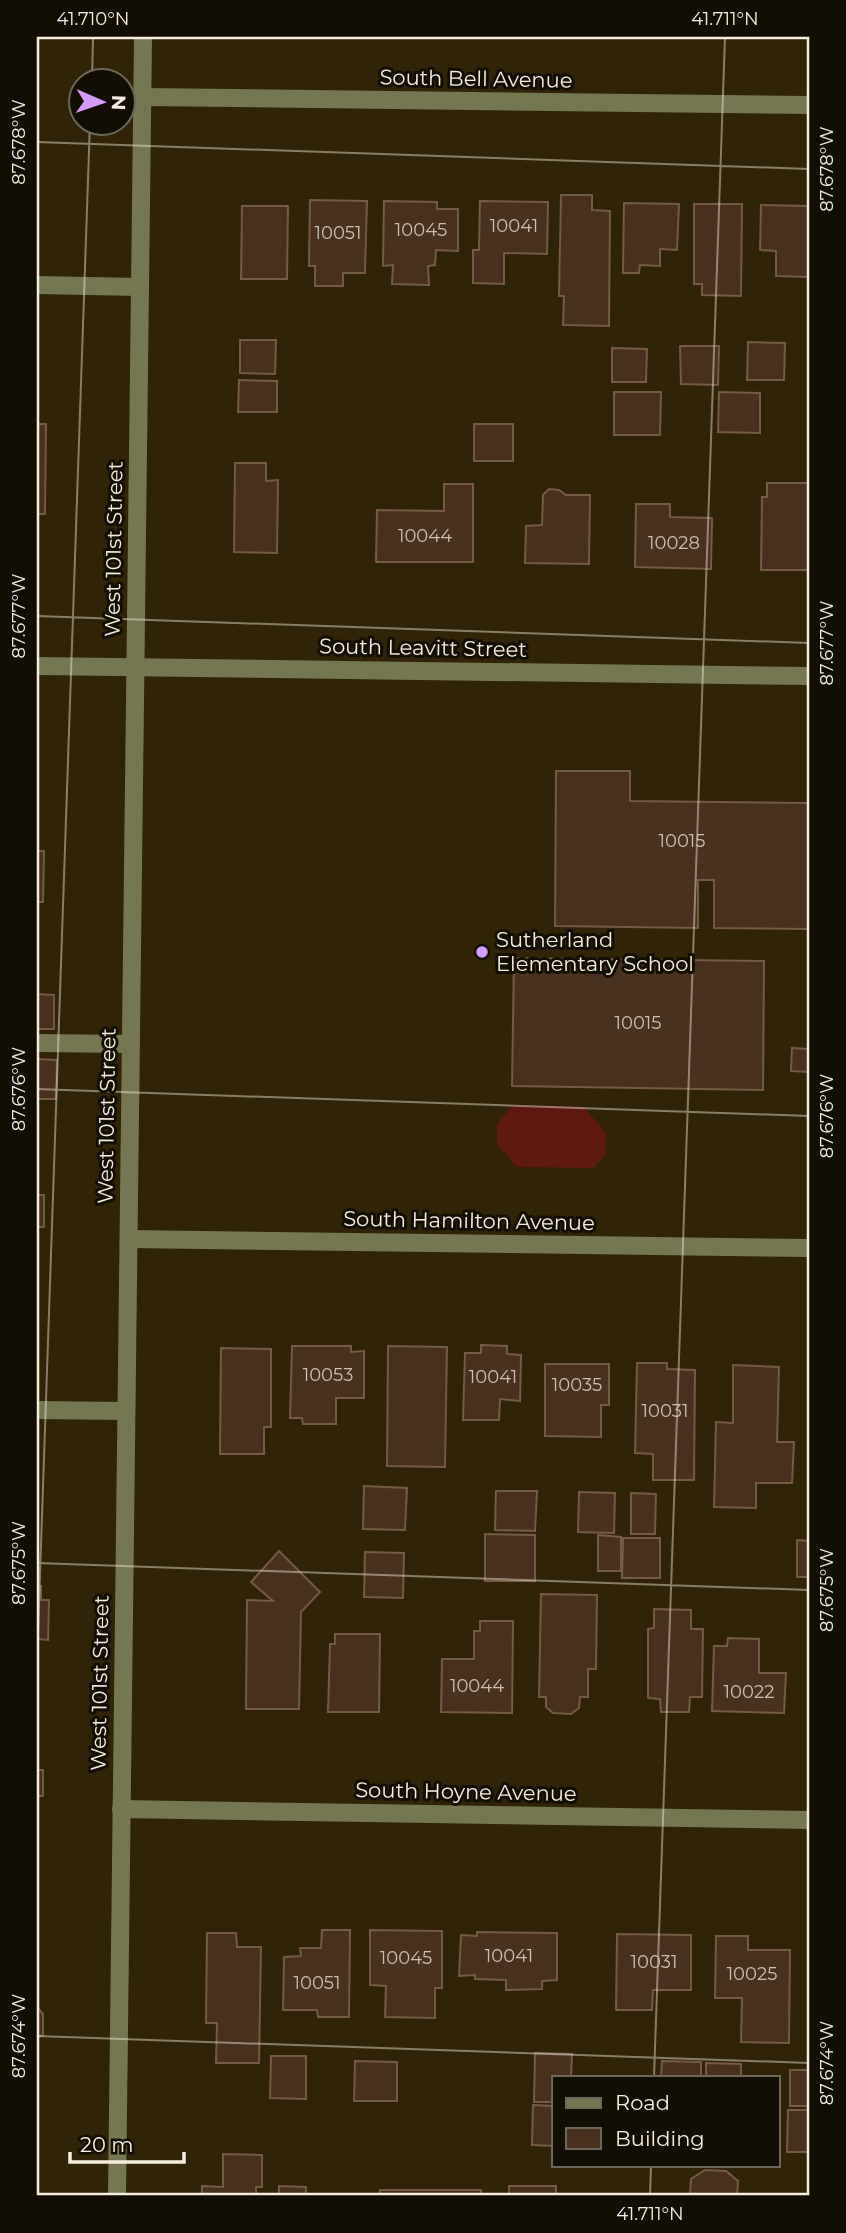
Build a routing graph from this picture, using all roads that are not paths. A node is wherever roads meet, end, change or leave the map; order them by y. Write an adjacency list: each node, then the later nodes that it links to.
1 (143, 37): 2 (street, West 101st Street)
2 (142, 97): 3 (street, South Bell Avenue); 5 (street, West 101st Street)
3 (809, 106)
4 (37, 285): 5 (street)
5 (140, 287): 7 (street, West 101st Street)
6 (37, 666): 7 (street, South Leavitt Street)
7 (135, 667): 8 (street, South Leavitt Street); 10 (street, West 101st Street)
8 (809, 676)
9 (37, 1043): 10 (street)
10 (130, 1044): 11 (street, West 101st Street)
11 (129, 1239): 12 (street, South Hamilton Avenue); 14 (street, West 101st Street)
12 (809, 1248)
13 (37, 1410): 14 (street)
14 (126, 1411): 15 (street, West 101st Street)
15 (121, 1809): 16 (street, South Hoyne Avenue); 17 (street, West 101st Street)
16 (809, 1820)
17 (117, 2196)

